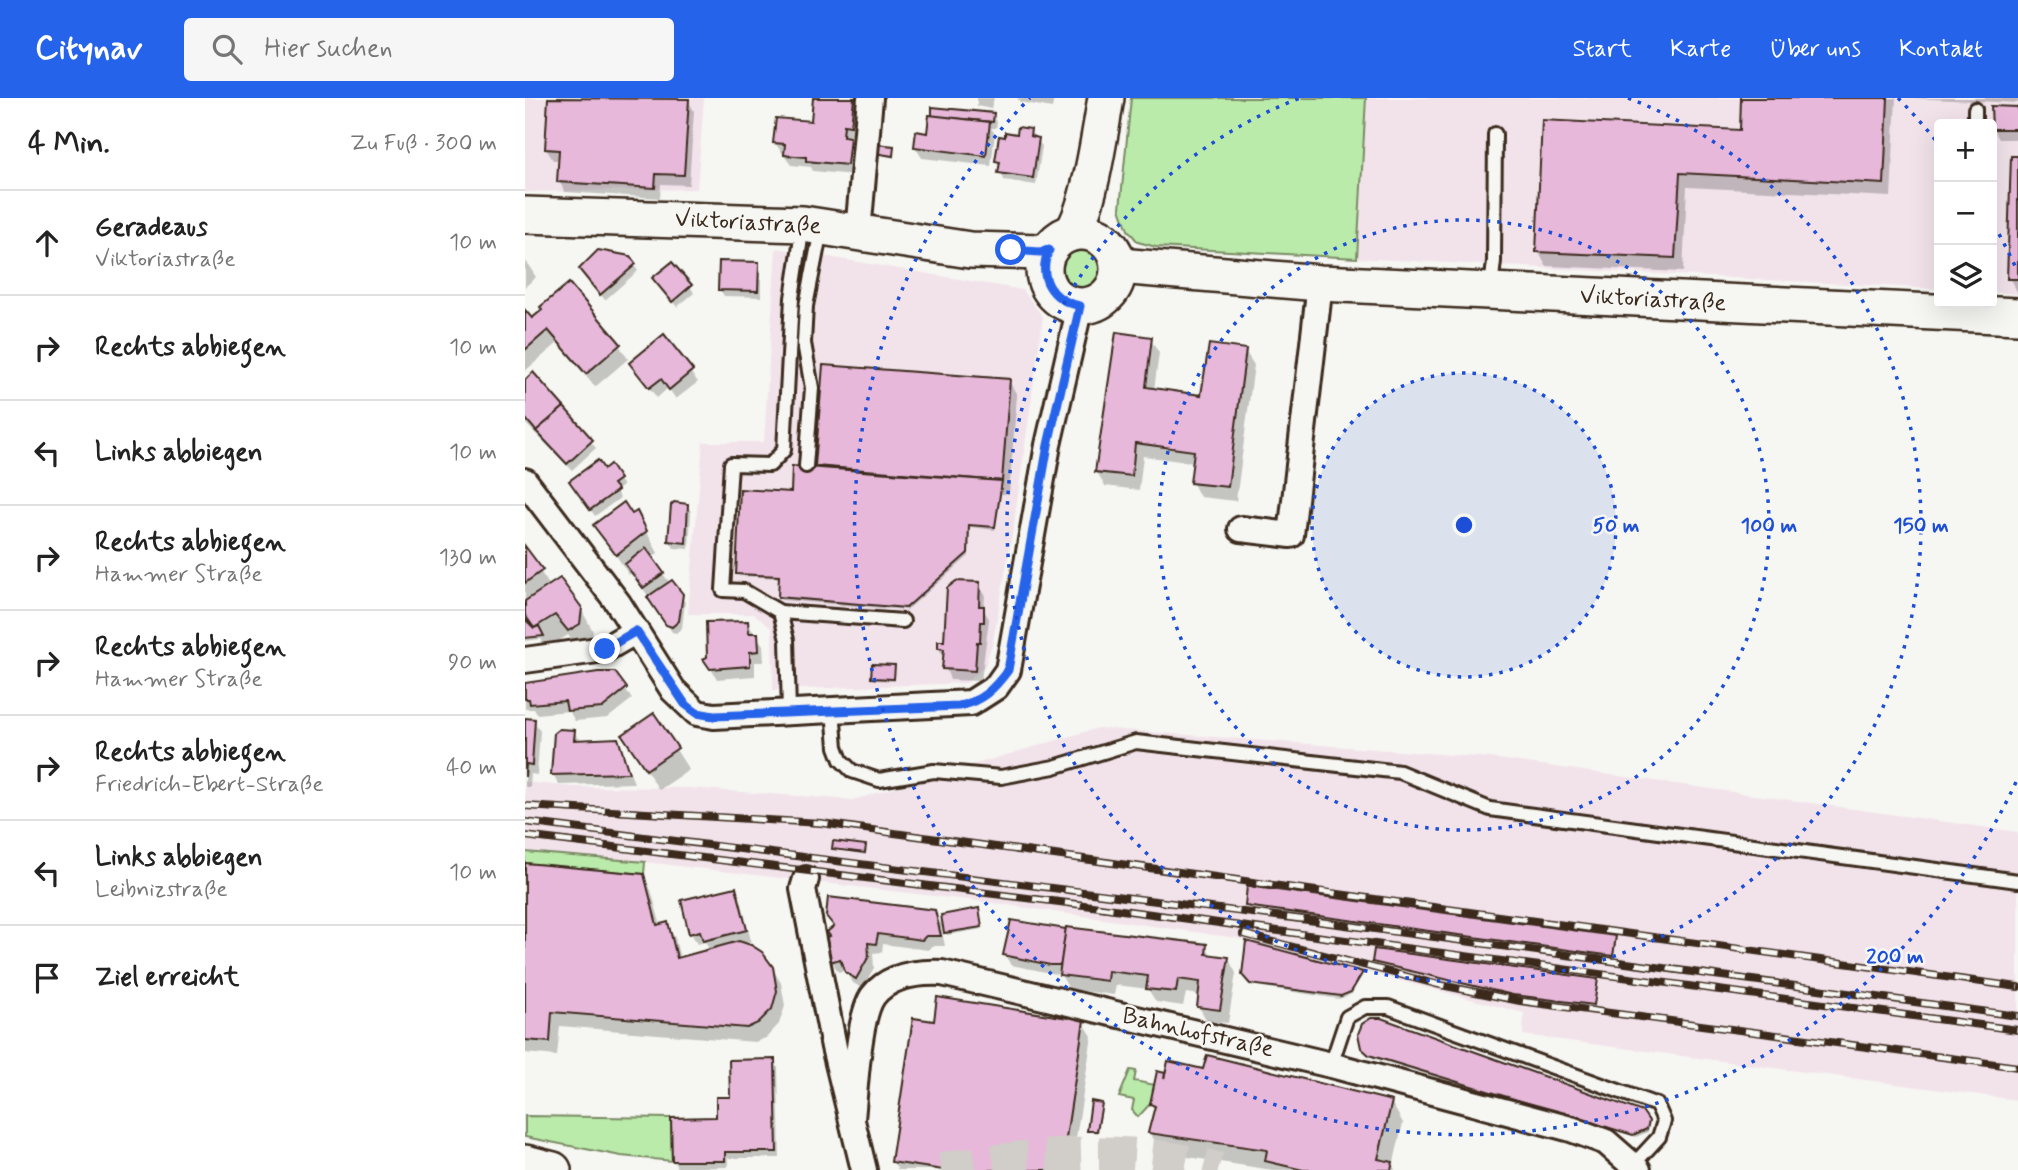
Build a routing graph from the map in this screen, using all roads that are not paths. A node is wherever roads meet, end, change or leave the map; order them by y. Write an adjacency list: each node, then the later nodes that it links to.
1 (870, 98): 8 (street)
2 (1975, 109): 4 (lane)
3 (1104, 111): 9 (street)
4 (1975, 119)
5 (1496, 134): 11 (lane)
6 (525, 215): 7 (street, Viktoriastraße)
7 (813, 225): 8 (street, Viktoriastraße); 15 (lane); 18 (lane)
8 (858, 232): 9 (street, Viktoriastraße)
9 (1084, 258): 10 (street, Viktoriastraße); 12 (street); 12 (street)
10 (1303, 281): 11 (street, Viktoriastraße); 17 (street)
11 (1490, 292): 13 (street, Viktoriastraße)
12 (1080, 306): 22 (street)
13 (1969, 309): 14 (street, Viktoriastraße)
14 (2018, 316)
15 (806, 466)
16 (525, 481): 20 (street)
17 (1241, 529)
18 (780, 612): 19 (lane); 23 (lane)
19 (903, 621)
20 (636, 631): 21 (street); 23 (street)
21 (525, 660)
22 (833, 709): 23 (street); 25 (lane)
23 (789, 711)
24 (806, 879): 27 (street, Bahnhofstraße)
25 (2018, 881)
26 (1331, 1065): 27 (street, Bahnhofstraße); 29 (street, Bahnhofstraße); 29 (lane)
27 (852, 1119): 31 (street, Bahnhofstraße)
28 (525, 1163): 30 (street)
29 (1636, 1167)
30 (553, 1170)
31 (864, 1170)

